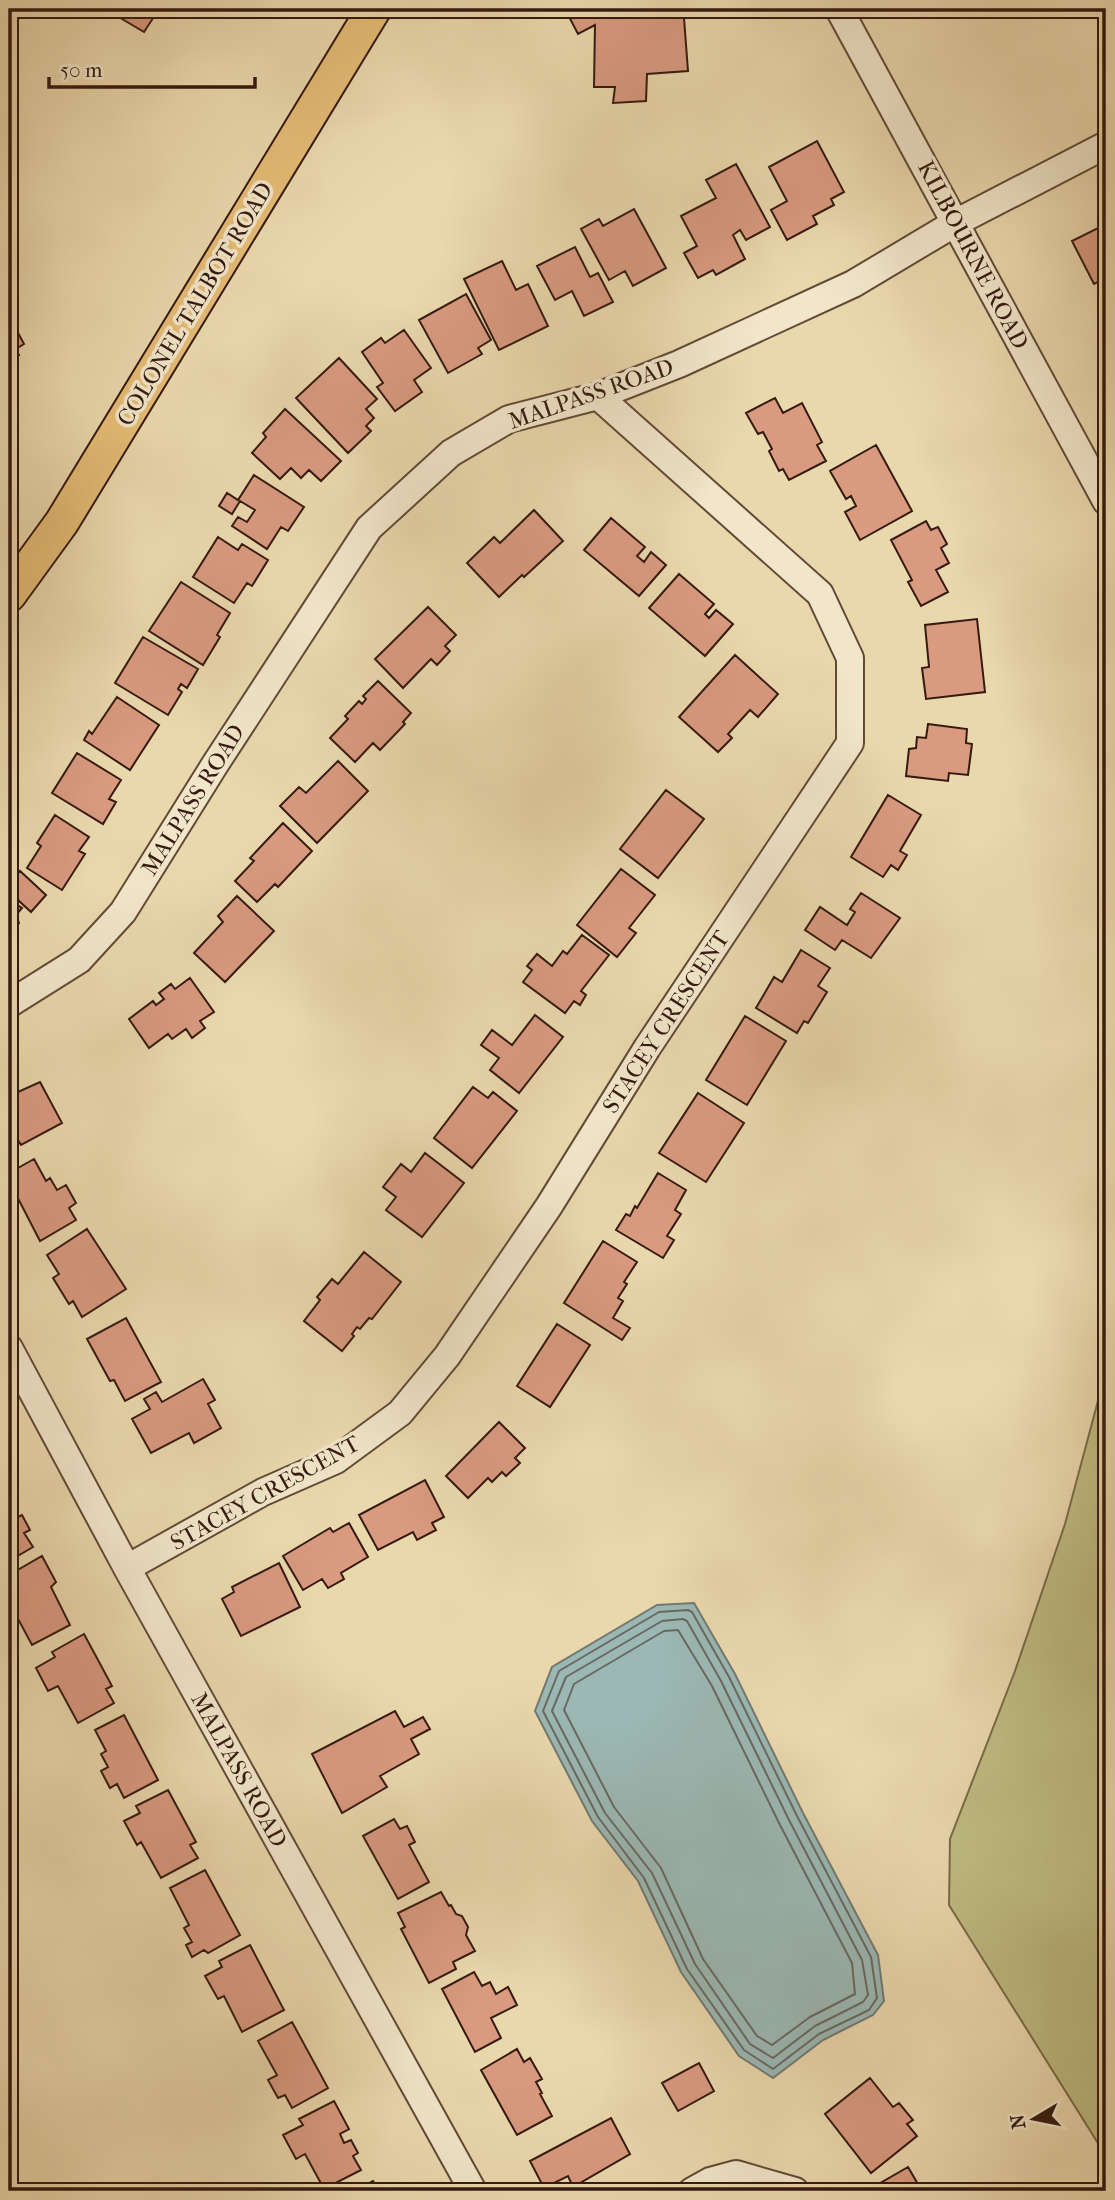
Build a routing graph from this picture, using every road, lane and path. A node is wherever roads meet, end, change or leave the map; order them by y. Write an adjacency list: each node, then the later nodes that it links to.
1 (374, 9): 7 (main road, COLONEL TALBOT ROAD)
2 (839, 9): 4 (street, KILBOURNE ROAD)
3 (1106, 145): 4 (street, MALPASS ROAD)
4 (957, 222): 5 (street, MALPASS ROAD); 6 (street, KILBOURNE ROAD)
5 (598, 396): 8 (street, MALPASS ROAD); 10 (street, STACEY CRESCENT)
6 (1106, 502)
7 (9, 595)
8 (9, 1004)
9 (9, 1348): 10 (street, MALPASS ROAD)
10 (127, 1568): 11 (street, MALPASS ROAD)
11 (473, 2191)
12 (692, 2191): 13 (street)
13 (795, 2191)

